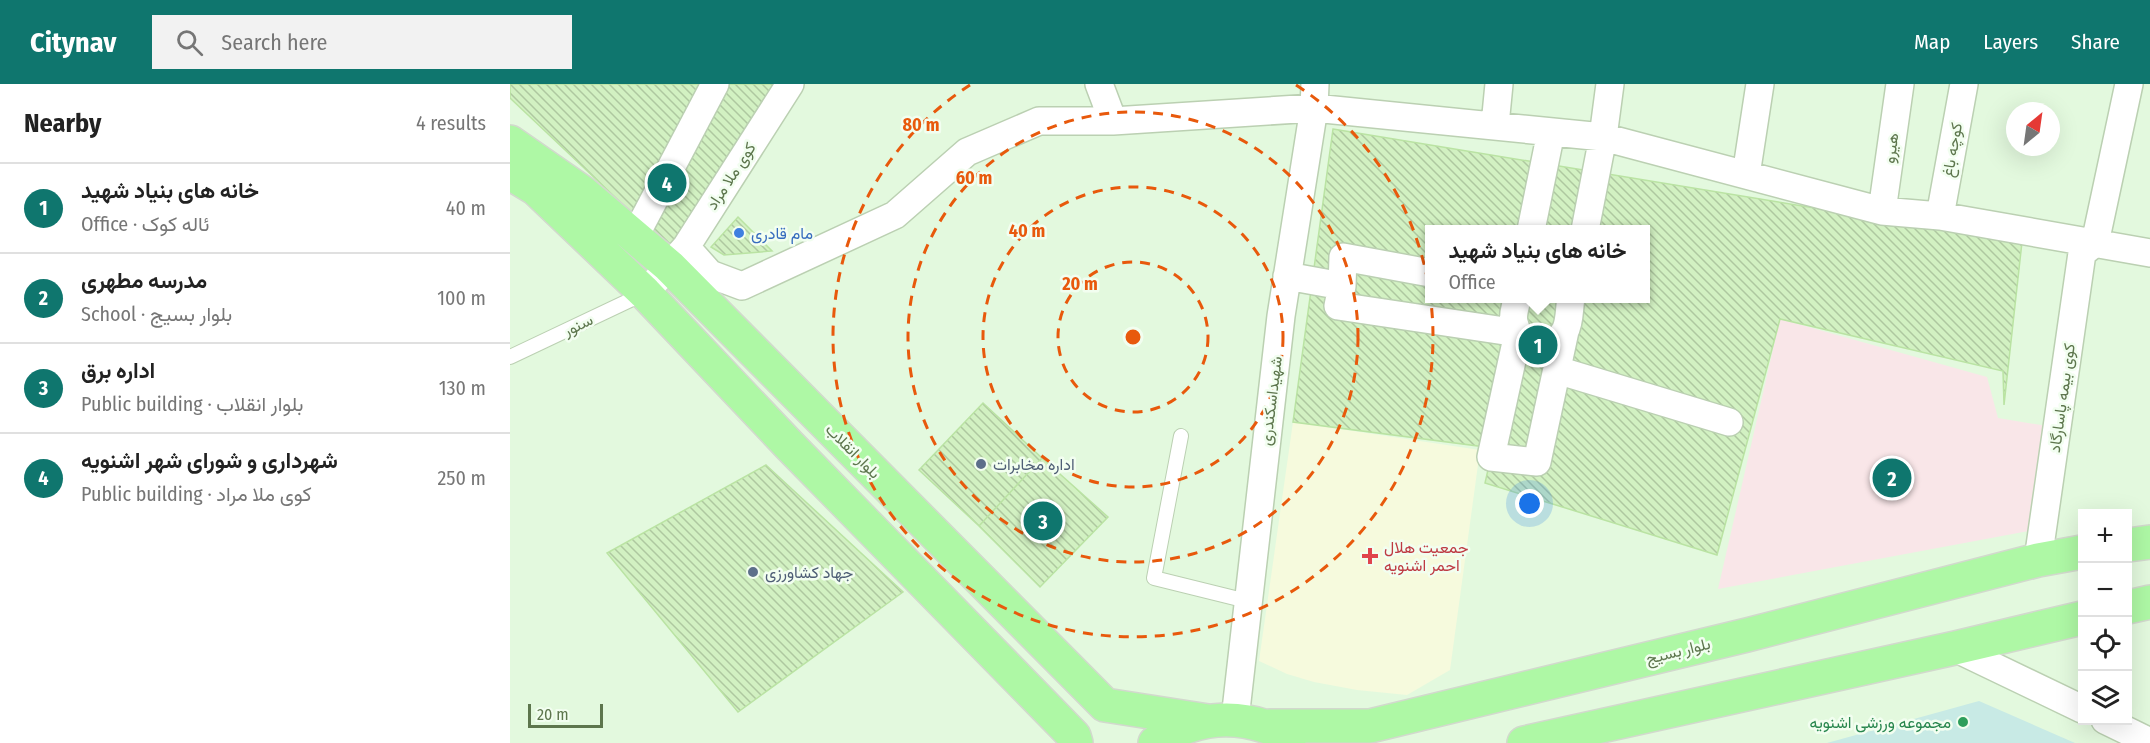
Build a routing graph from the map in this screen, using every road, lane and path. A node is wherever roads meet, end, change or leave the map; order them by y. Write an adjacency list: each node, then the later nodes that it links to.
1 (715, 84): 22 (street)
2 (790, 84): 25 (street, کوی ملا مراد)
3 (1099, 84): 11 (street)
4 (1499, 84): 12 (street)
5 (1610, 84): 14 (street)
6 (1760, 84): 17 (street)
7 (1900, 84): 18 (street, هیرو)
8 (1964, 84): 19 (street, کوچه باغ)
9 (2129, 84): 23 (street)
10 (1314, 96): 11 (street); 12 (street); 27 (street, شهیداسکندری)
11 (1113, 121): 25 (street)
12 (1495, 125): 13 (street)
13 (1551, 132): 14 (street); 20 (street)
14 (1603, 137): 17 (street); 21 (street)
15 (510, 142): 22 (main road, بلوار انقلاب)
16 (510, 174): 29 (main road)
17 (1746, 175): 18 (street)
18 (1882, 211): 19 (street)
19 (1940, 216): 23 (street)
20 (1532, 225)
21 (1586, 225)
22 (635, 236): 25 (main road, بلوار انقلاب)
23 (2095, 243): 24 (street); 40 (street, کوی بیمه پاسارگاد)
24 (2150, 253)
25 (678, 256): 29 (street, کوی ملا مراد); 47 (main road, بلوار انقلاب)
26 (1425, 272): 28 (street)
27 (1287, 276): 28 (street); 41 (street, شهیداسکندری)
28 (1342, 286): 32 (street)
29 (645, 293): 33 (lane, سنور); 51 (main road)
30 (1516, 303): 32 (street)
31 (1566, 311): 32 (street); 34 (street)
32 (1518, 333): 34 (street)
33 (510, 357)
34 (1557, 370): 35 (street)
35 (1729, 422)
36 (1181, 435): 41 (lane)
37 (2150, 542): 38 (main road)
38 (2132, 544)
39 (2078, 553): 40 (main road, بلوار بسیج)
40 (2038, 560): 49 (main road, بلوار بسیج)
41 (1247, 601): 47 (street, شهیداسکندری)
42 (2150, 602): 43 (main road)
43 (2132, 606)
44 (2078, 619): 45 (main road)
45 (1955, 648): 46 (street); 54 (main road)
46 (2078, 708)
47 (1221, 720): 49 (main road, بلوار انقلاب); 52 (main road)
48 (2115, 725): 50 (street)
49 (1270, 726): 53 (main road)
50 (2150, 742)
51 (1076, 743)
52 (1155, 743)
53 (1302, 743)
54 (1524, 743)

